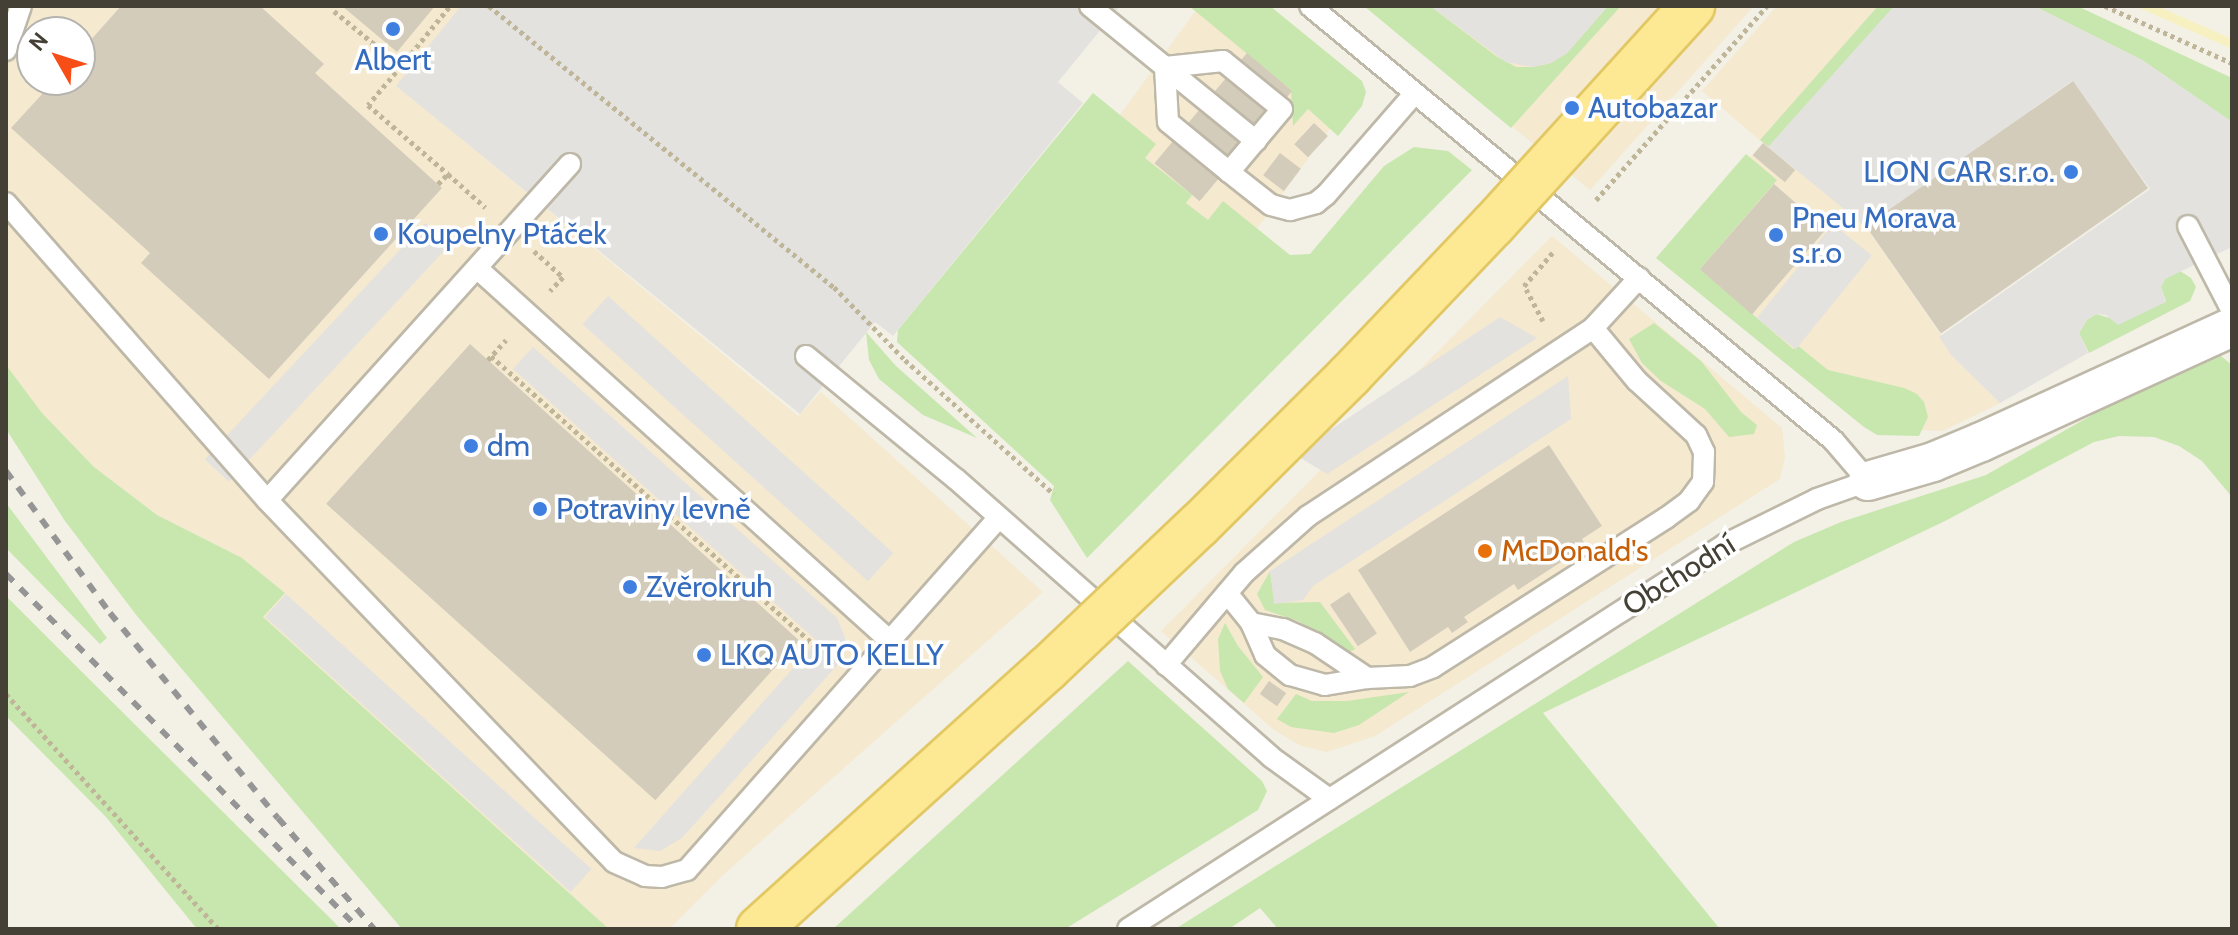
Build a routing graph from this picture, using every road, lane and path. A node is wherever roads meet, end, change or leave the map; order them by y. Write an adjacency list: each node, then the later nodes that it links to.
1 (21, 6): 10 (lane)
2 (450, 6): 12 (path)
3 (489, 6): 33 (path)
4 (1090, 6): 13 (lane)
5 (1310, 6): 14 (lane)
6 (1692, 6): 45 (main road, bridge)
7 (1767, 6): 22 (path)
8 (2105, 6): 11 (path)
9 (334, 11): 12 (path)
10 (6, 50)
11 (2232, 63)
12 (401, 66): 19 (path)
13 (1165, 67): 15 (lane); 15 (lane); 18 (lane)
14 (1414, 94): 18 (lane); 20 (lane)
15 (1256, 141): 18 (lane)
16 (570, 164): 24 (lane)
17 (1562, 166): 20 (lane)
18 (1229, 172)
19 (448, 174)
20 (1537, 195): 22 (lane)
21 (6, 203): 34 (lane)
22 (1575, 226): 25 (lane); 29 (path)
23 (2188, 226): 26 (lane)
24 (478, 269): 34 (lane); 38 (lane)
25 (1639, 278): 28 (lane); 32 (lane)
26 (2232, 311)
27 (2232, 327): 32 (street, Obchodní)
28 (1593, 328): 29 (lane); 41 (lane)
29 (1559, 351): 36 (lane)
30 (491, 356): 39 (path)
31 (806, 356): 35 (lane)
32 (1868, 481): 43 (lane, Obchodní)
33 (1054, 494)
34 (267, 500): 38 (lane)
35 (998, 519): 38 (lane); 40 (lane)
36 (1227, 593): 37 (lane); 40 (lane)
37 (1251, 623): 41 (lane); 41 (lane)
38 (890, 641)
39 (814, 645)
40 (1166, 665): 43 (lane)
41 (1367, 678)
42 (6, 694): 44 (path)
43 (1329, 799): 46 (lane, Obchodní)
44 (218, 929)
45 (759, 929)
46 (1128, 929)

